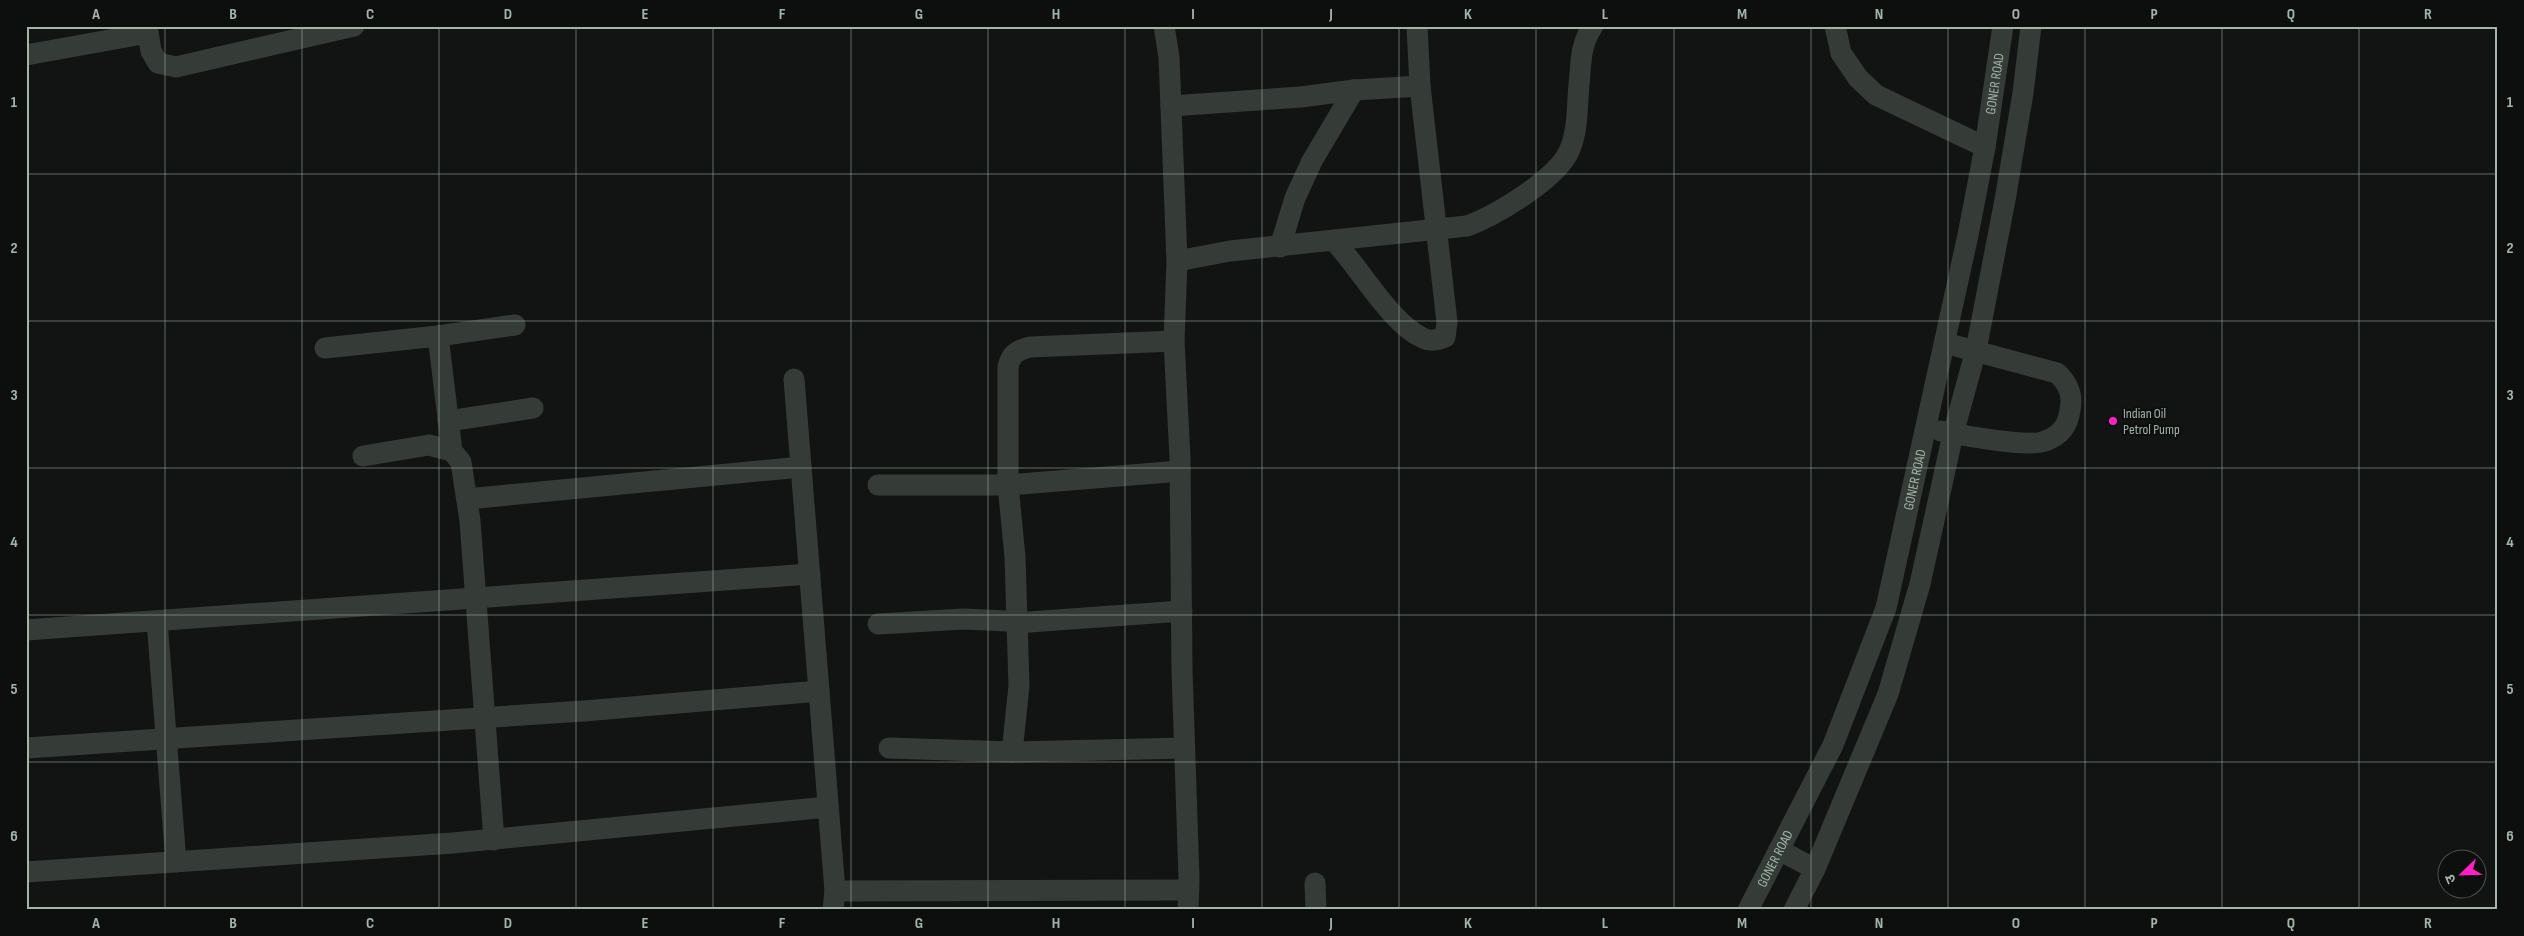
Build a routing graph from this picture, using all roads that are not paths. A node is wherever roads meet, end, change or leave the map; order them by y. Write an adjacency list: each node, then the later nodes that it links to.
1 (354, 26): 8 (street)
2 (1164, 26): 12 (street)
3 (1416, 26): 10 (street)
4 (1593, 26): 14 (street)
5 (1835, 26): 13 (street)
6 (2003, 26): 13 (street, GONER ROAD)
7 (2031, 26): 23 (street, GONER ROAD)
8 (147, 29): 9 (street)
9 (26, 55)
10 (1420, 86): 11 (street); 14 (street)
11 (1354, 90): 12 (street); 16 (street)
12 (1170, 106): 17 (street)
13 (1985, 147): 21 (street, GONER ROAD)
14 (1436, 229): 15 (street); 15 (street)
15 (1335, 242): 16 (street)
16 (1280, 247): 17 (street)
17 (1177, 260): 20 (street)
18 (515, 325): 19 (street)
19 (438, 336): 22 (street); 26 (street)
20 (1174, 341): 32 (street); 34 (street)
21 (1944, 343): 23 (street); 27 (street, GONER ROAD)
22 (325, 348)
23 (1976, 350): 28 (street, GONER ROAD); 28 (street)
24 (794, 379): 31 (street)
25 (533, 408): 26 (street)
26 (448, 421): 29 (street)
27 (1926, 428): 28 (street); 52 (street, GONER ROAD)
28 (1953, 434): 54 (street, GONER ROAD)
29 (452, 451): 30 (street); 35 (street)
30 (363, 456)
31 (801, 467): 35 (street); 36 (street)
32 (1180, 471): 34 (street); 38 (street)
33 (878, 485): 34 (street)
34 (1008, 485): 40 (street)
35 (467, 499): 37 (street)
36 (810, 574): 37 (street); 43 (street)
37 (476, 598): 39 (street); 44 (street)
38 (1182, 611): 40 (street); 48 (street)
39 (157, 621): 42 (street); 45 (street)
40 (1017, 622): 41 (street); 49 (street)
41 (878, 624)
42 (26, 630)
43 (819, 691): 44 (street); 50 (street)
44 (483, 718): 45 (street); 51 (street)
45 (167, 738): 46 (street); 53 (street)
46 (26, 748)
47 (888, 748): 49 (street)
48 (1184, 748): 49 (street); 58 (street)
49 (1012, 752)
50 (828, 807): 51 (street); 57 (street)
51 (494, 840): 53 (street)
52 (1779, 850): 54 (street); 60 (street, GONER ROAD)
53 (176, 862): 55 (street)
54 (1815, 869): 61 (street, GONER ROAD)
55 (26, 872)
56 (1315, 883): 59 (street)
57 (834, 900): 58 (street)
58 (1188, 900)
59 (1316, 910)
60 (1748, 910)
61 (1794, 910)

